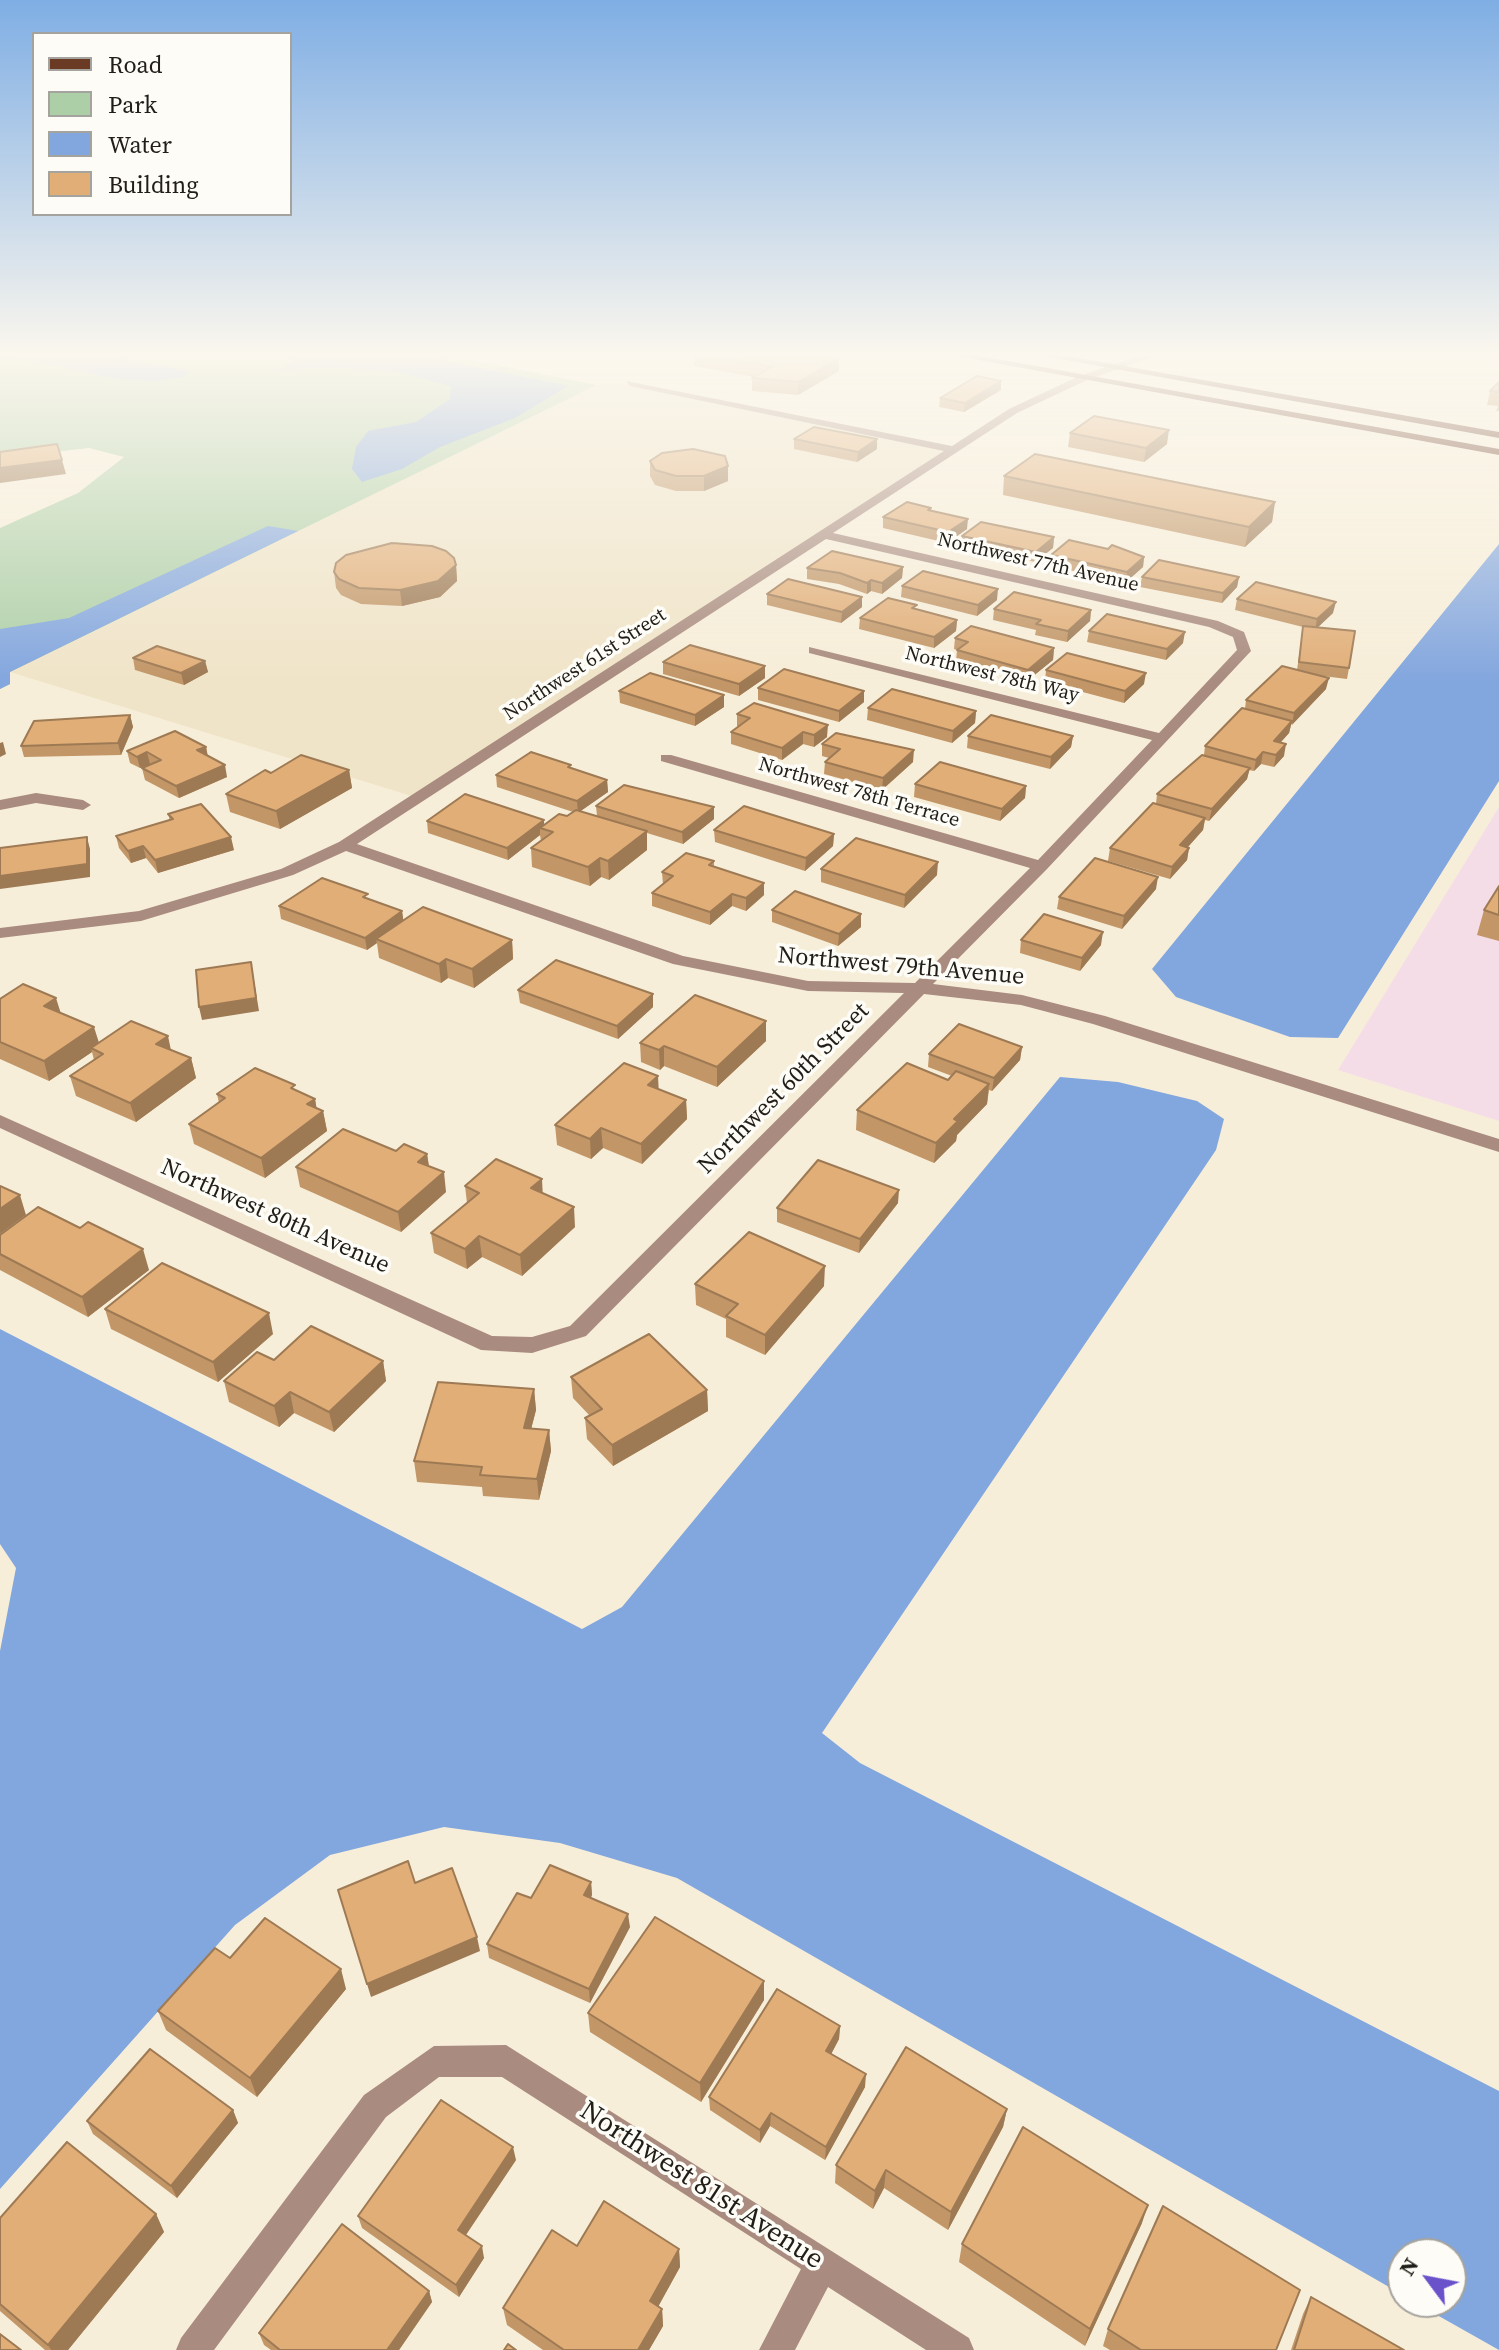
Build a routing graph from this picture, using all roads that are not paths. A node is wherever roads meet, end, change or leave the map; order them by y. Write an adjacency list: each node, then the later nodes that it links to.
1 (933, 462): 2 (street, Northwest 61st Street)
2 (826, 535): 3 (street, Northwest 77th Avenue); 9 (street, Northwest 61st Street)
3 (1239, 635): 5 (street, Northwest 60th Street)
4 (814, 650): 5 (street, Northwest 78th Way)
5 (1161, 738): 10 (street, Northwest 60th Street)
6 (666, 758): 10 (street, Northwest 78th Terrace)
7 (0, 805): 8 (street)
8 (83, 805)
9 (345, 845): 11 (street, Northwest 61st Street); 12 (street, Northwest 79th Avenue)
10 (1041, 866): 12 (street, Northwest 60th Street)
11 (0, 933)
12 (918, 988): 14 (street, Northwest 79th Avenue); 15 (street, Northwest 60th Street)
13 (0, 1121): 15 (street, Northwest 80th Avenue)
14 (1499, 1146)
15 (532, 1345)
16 (822, 2264): 17 (street, Northwest 81st Avenue); 18 (street); 19 (street, Northwest 81st Avenue)
17 (193, 2350)
18 (776, 2350)
19 (957, 2350)

